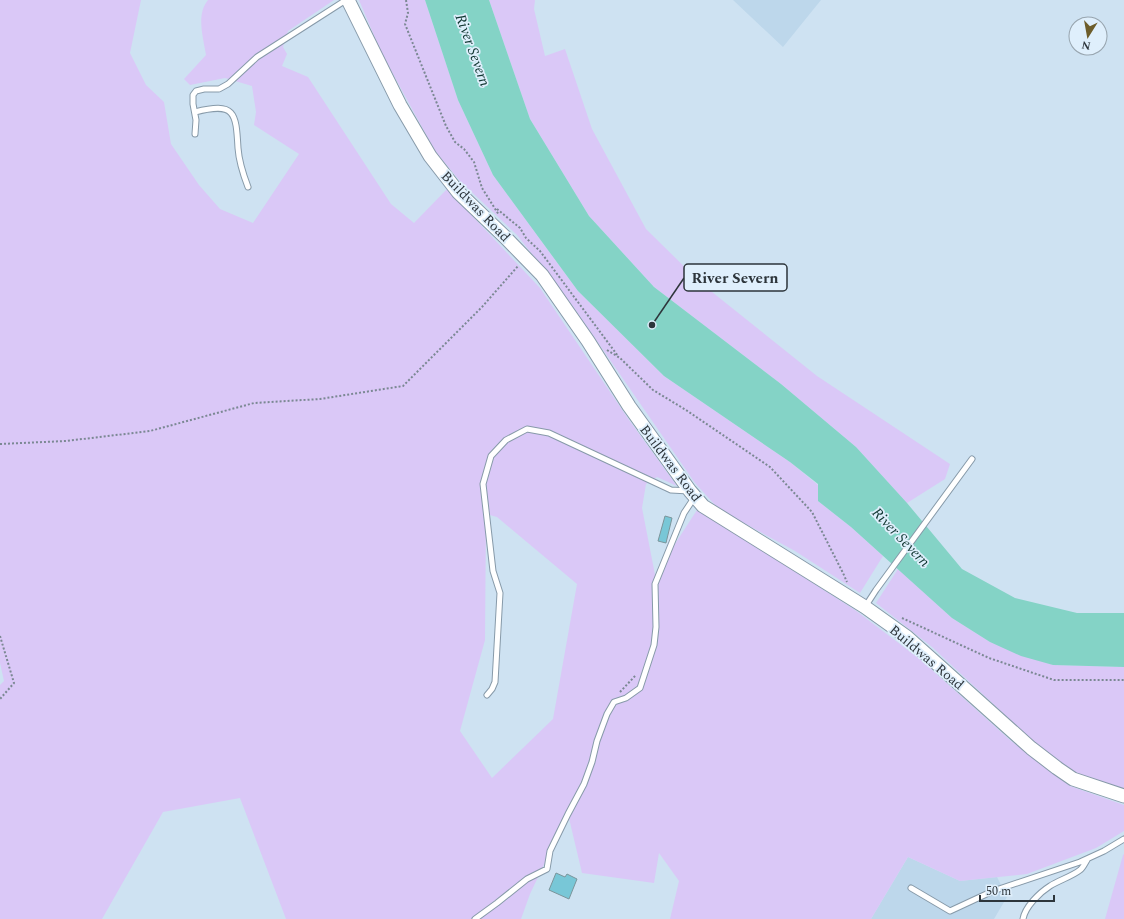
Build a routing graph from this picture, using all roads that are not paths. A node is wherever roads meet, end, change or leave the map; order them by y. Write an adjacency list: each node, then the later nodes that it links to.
1 (347, 0): 2 (lane); 6 (street, Buildwas Road)
2 (195, 112): 3 (lane); 4 (lane)
3 (195, 134)
4 (248, 187)
5 (972, 459): 7 (lane)
6 (692, 494): 7 (street, Buildwas Road); 8 (lane); 13 (lane)
7 (866, 607): 9 (street, Buildwas Road)
8 (487, 696)
9 (1124, 796)
10 (1124, 838): 11 (lane)
11 (1088, 859): 12 (lane); 14 (lane)
12 (910, 888)
13 (475, 919)
14 (1023, 919)

